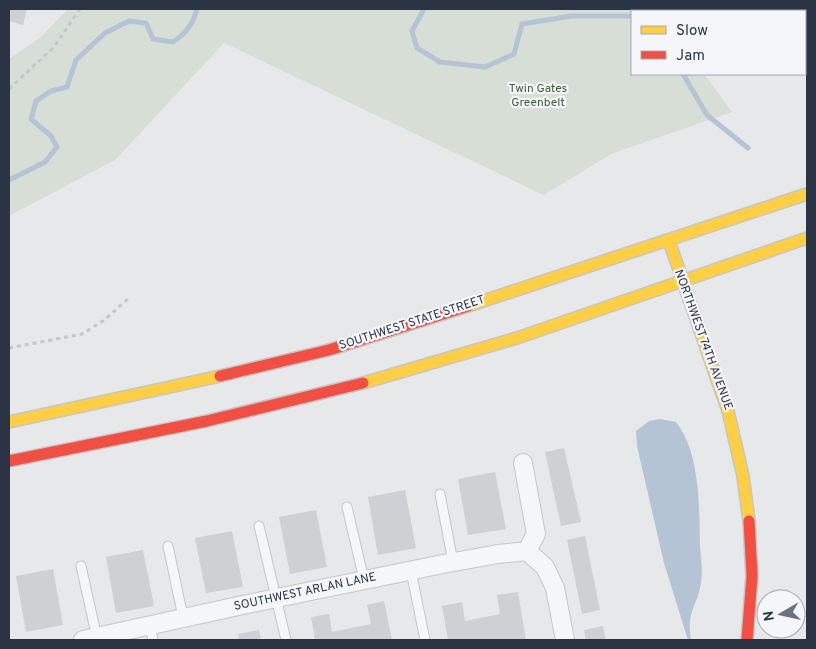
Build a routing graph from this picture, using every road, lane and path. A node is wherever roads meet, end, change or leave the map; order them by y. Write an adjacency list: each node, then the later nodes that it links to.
1 (80, 9): 2 (path)
2 (9, 89)
3 (807, 194): 5 (main road, SOUTHWEST STATE STREET)
4 (807, 238): 6 (main road)
5 (668, 241): 6 (main road, NORTHWEST 74TH AVENUE); 9 (main road, SOUTHWEST STATE STREET)
6 (680, 280): 10 (main road); 28 (main road, NORTHWEST 74TH AVENUE)
7 (129, 298): 8 (path)
8 (9, 348)
9 (9, 422)
10 (9, 461)
11 (523, 462): 16 (street)
12 (440, 494): 17 (lane)
13 (347, 507): 20 (lane)
14 (260, 526): 21 (lane)
15 (168, 546): 22 (lane)
16 (528, 551): 17 (street, SOUTHWEST ARLAN LANE); 27 (street)
17 (453, 562): 19 (street, SOUTHWEST ARLAN LANE)
18 (81, 566): 24 (lane)
19 (411, 571): 20 (street, SOUTHWEST ARLAN LANE); 26 (lane)
20 (364, 580): 21 (street, SOUTHWEST ARLAN LANE)
21 (276, 598): 22 (street, SOUTHWEST ARLAN LANE); 25 (lane)
22 (184, 617): 23 (street, SOUTHWEST ARLAN LANE)
23 (152, 633): 24 (street, SOUTHWEST ARLAN LANE)
24 (90, 639)
25 (286, 640)
26 (425, 640)
27 (565, 640)
28 (747, 640)

